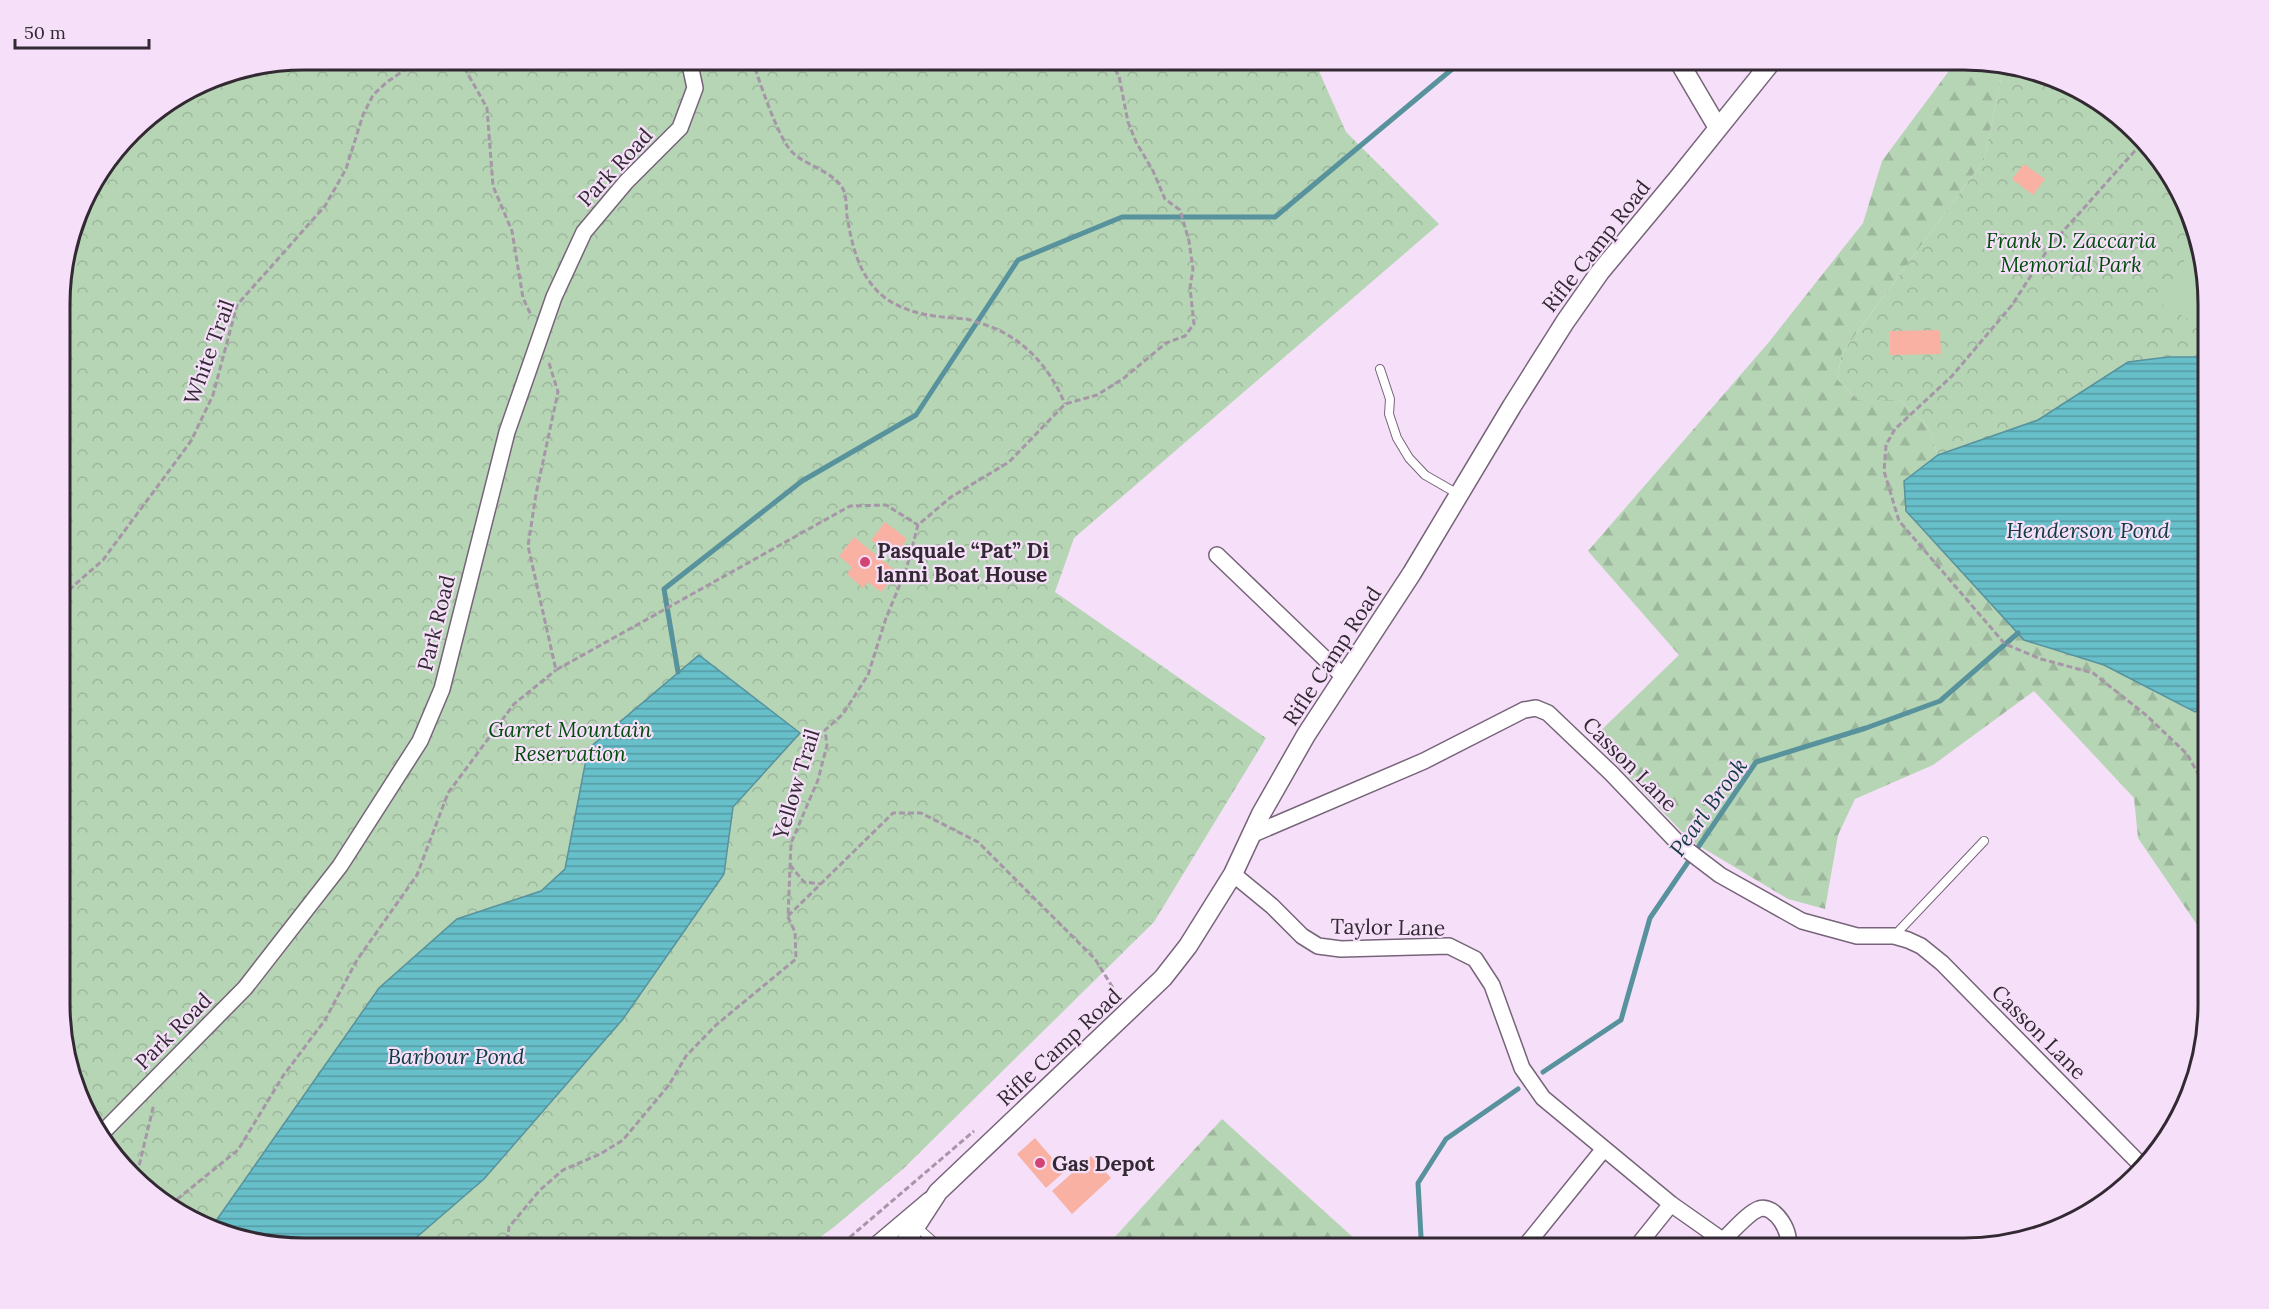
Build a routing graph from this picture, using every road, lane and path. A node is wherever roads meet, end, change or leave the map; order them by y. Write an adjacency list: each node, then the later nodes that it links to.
1 (404, 70): 16 (path, White Trail)
2 (466, 70): 10 (path)
3 (691, 70): 10 (street, Park Road)
4 (756, 70): 12 (path)
5 (1115, 70): 12 (path)
6 (1684, 70): 8 (street)
7 (1765, 70): 8 (street, Rifle Camp Road)
8 (1718, 128): 13 (street, Rifle Camp Road)
9 (2138, 147): 19 (path)
10 (540, 334): 17 (path); 28 (street, Park Road)
11 (1380, 369): 13 (lane)
12 (1065, 404): 14 (path)
13 (1459, 494): 18 (street, Rifle Camp Road)
14 (918, 525): 17 (path); 22 (path, Yellow Trail)
15 (1218, 555): 18 (street)
16 (70, 589)
17 (556, 670): 35 (path)
18 (1344, 678): 20 (street, Rifle Camp Road)
19 (2198, 773)
20 (1251, 835): 23 (street, Rifle Camp Road); 26 (street, Casson Lane)
21 (1984, 842): 26 (lane)
22 (790, 865): 24 (path); 25 (path, Yellow Trail)
23 (1233, 874): 31 (street, Taylor Lane); 34 (street, Rifle Camp Road)
24 (821, 884): 25 (path); 27 (path)
25 (788, 917): 38 (path, Yellow Trail)
26 (1894, 936): 32 (street, Casson Lane)
27 (1108, 1013)
28 (161, 1073): 30 (street, Park Road); 33 (path)
29 (982, 1124): 39 (path)
30 (106, 1129)
31 (1604, 1150): 36 (street, Taylor Lane); 43 (street)
32 (2138, 1162)
33 (138, 1169)
34 (938, 1192): 37 (street, Rifle Camp Road); 40 (street)
35 (176, 1201)
36 (1671, 1204): 44 (street); 45 (street, Taylor Lane)
37 (916, 1226): 41 (street, Rifle Camp Road); 42 (lane)
38 (508, 1238)
39 (849, 1238)
40 (885, 1238)
41 (908, 1238)
42 (930, 1238)
43 (1532, 1238)
44 (1644, 1238)
45 (1720, 1238)
46 (1733, 1238): 47 (street, Taylor Lane)
47 (1789, 1238)

